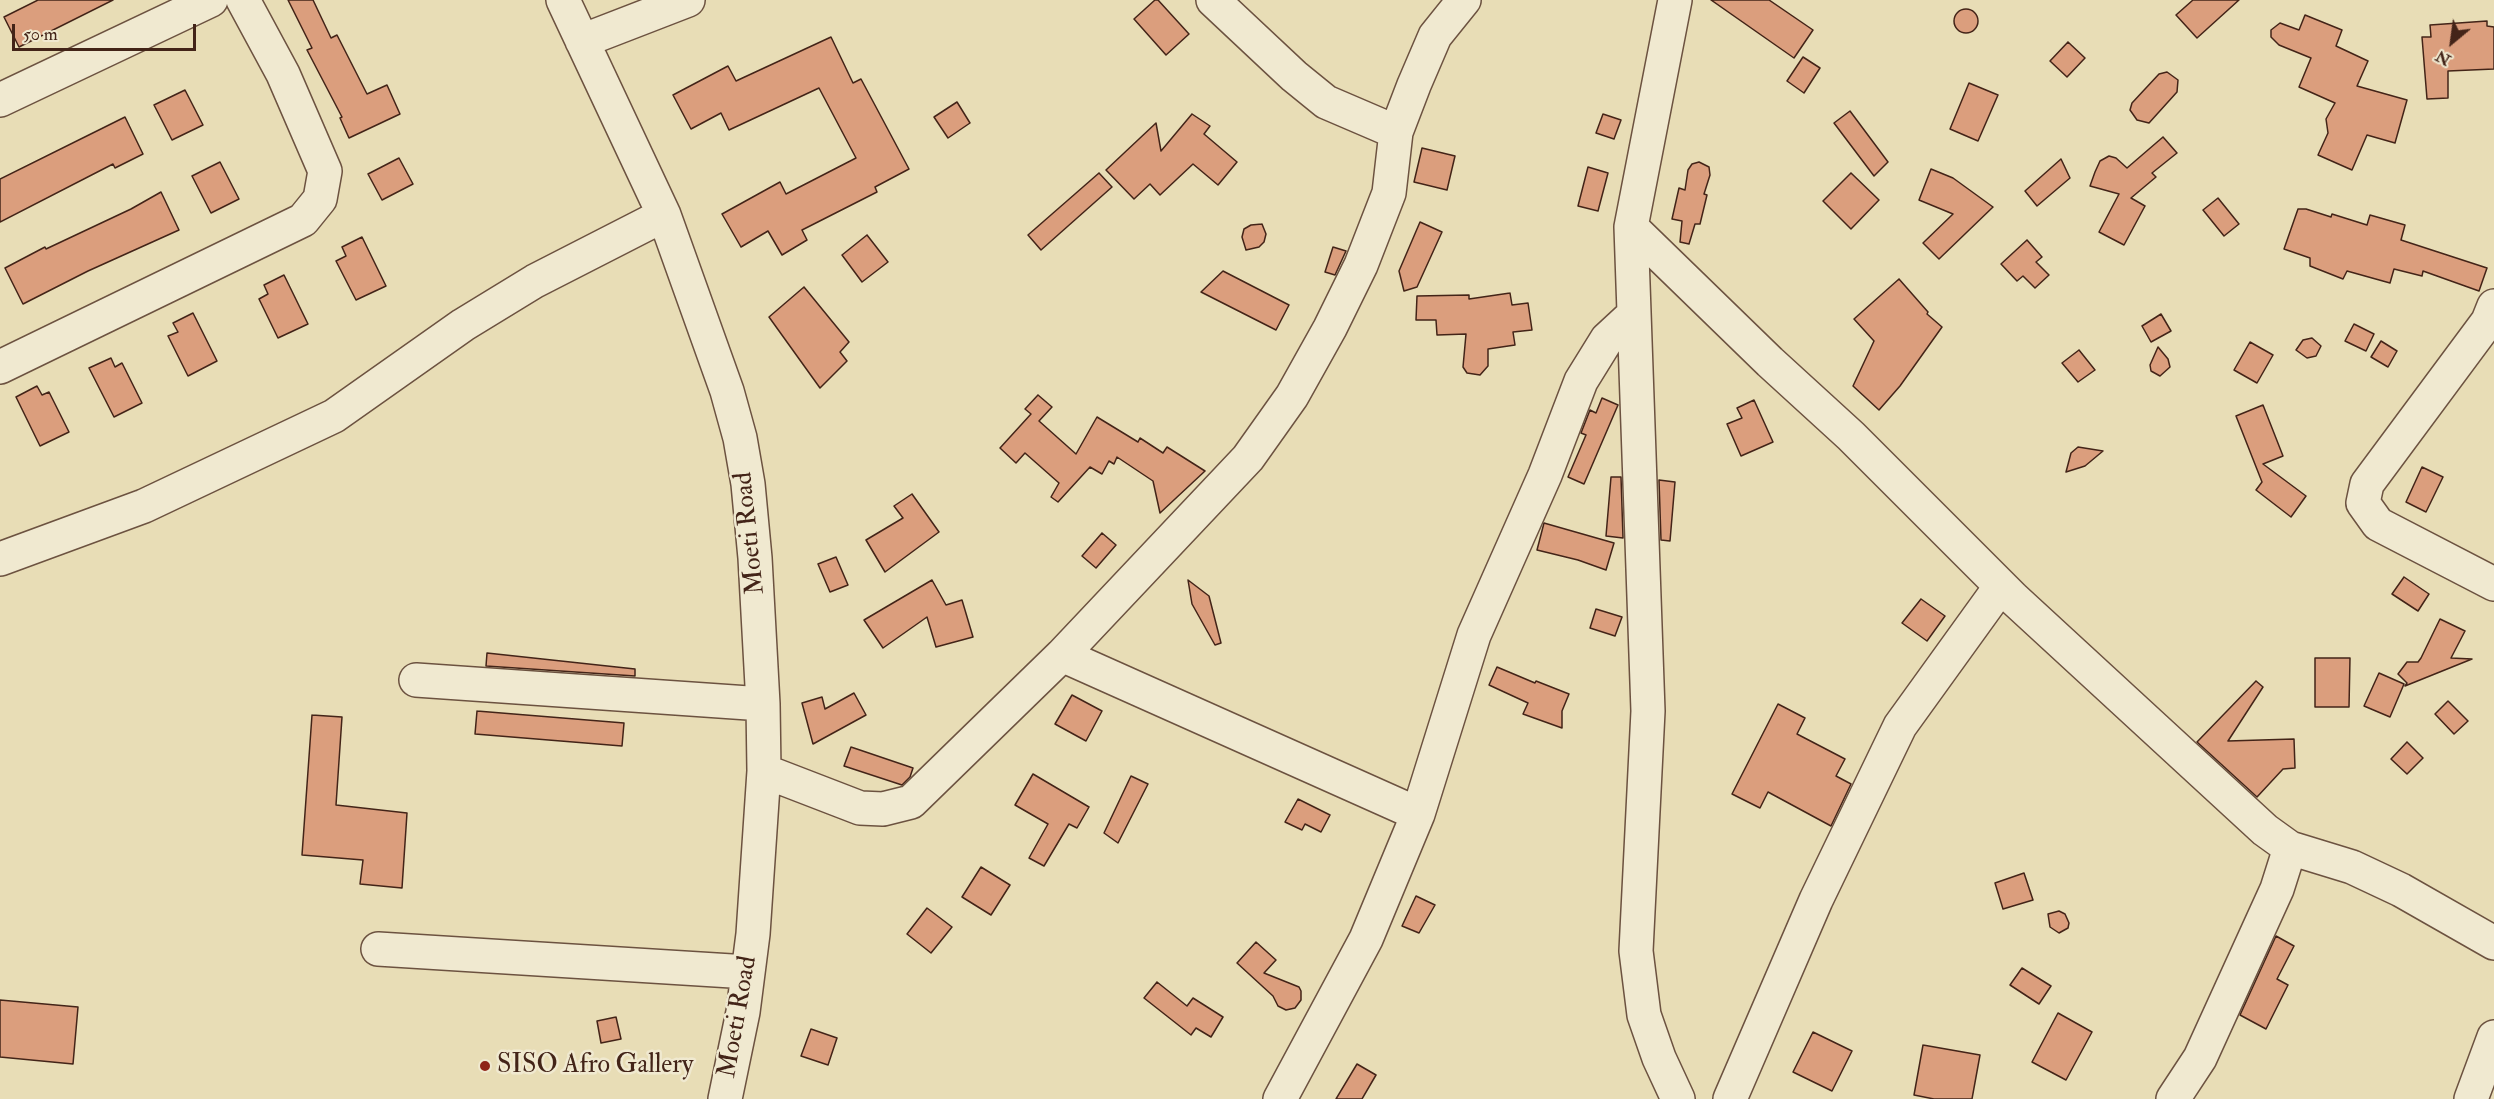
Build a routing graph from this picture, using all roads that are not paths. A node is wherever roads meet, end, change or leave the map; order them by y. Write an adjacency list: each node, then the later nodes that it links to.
1 (211, 0): 9 (street)
2 (243, 0): 15 (street)
3 (563, 0): 8 (street, Moeti Road)
4 (688, 0): 8 (street)
5 (1213, 0): 10 (street)
6 (1464, 0): 10 (street)
7 (1675, 0): 12 (street)
8 (582, 41): 11 (street, Moeti Road)
9 (0, 100)
10 (1396, 132): 19 (street)
11 (664, 215): 16 (street); 21 (street, Moeti Road)
12 (1631, 227): 14 (street); 18 (street)
13 (2494, 306): 17 (street)
14 (1634, 314): 23 (street); 31 (street)
15 (0, 367)
16 (0, 559)
17 (2494, 584)
18 (2001, 586): 24 (street); 32 (street)
19 (1062, 655): 22 (street); 23 (street)
20 (416, 680): 21 (street)
21 (763, 704): 22 (street, Moeti Road)
22 (764, 771): 27 (street, Moeti Road)
23 (1418, 814): 30 (street)
24 (2290, 848): 25 (street); 33 (street)
25 (2494, 943)
26 (378, 949): 27 (street)
27 (748, 972): 29 (street, Moeti Road)
28 (2494, 1036): 34 (street)
29 (725, 1099)
30 (1280, 1099)
31 (1678, 1099)
32 (1730, 1099)
33 (2173, 1099)
34 (2471, 1099)

